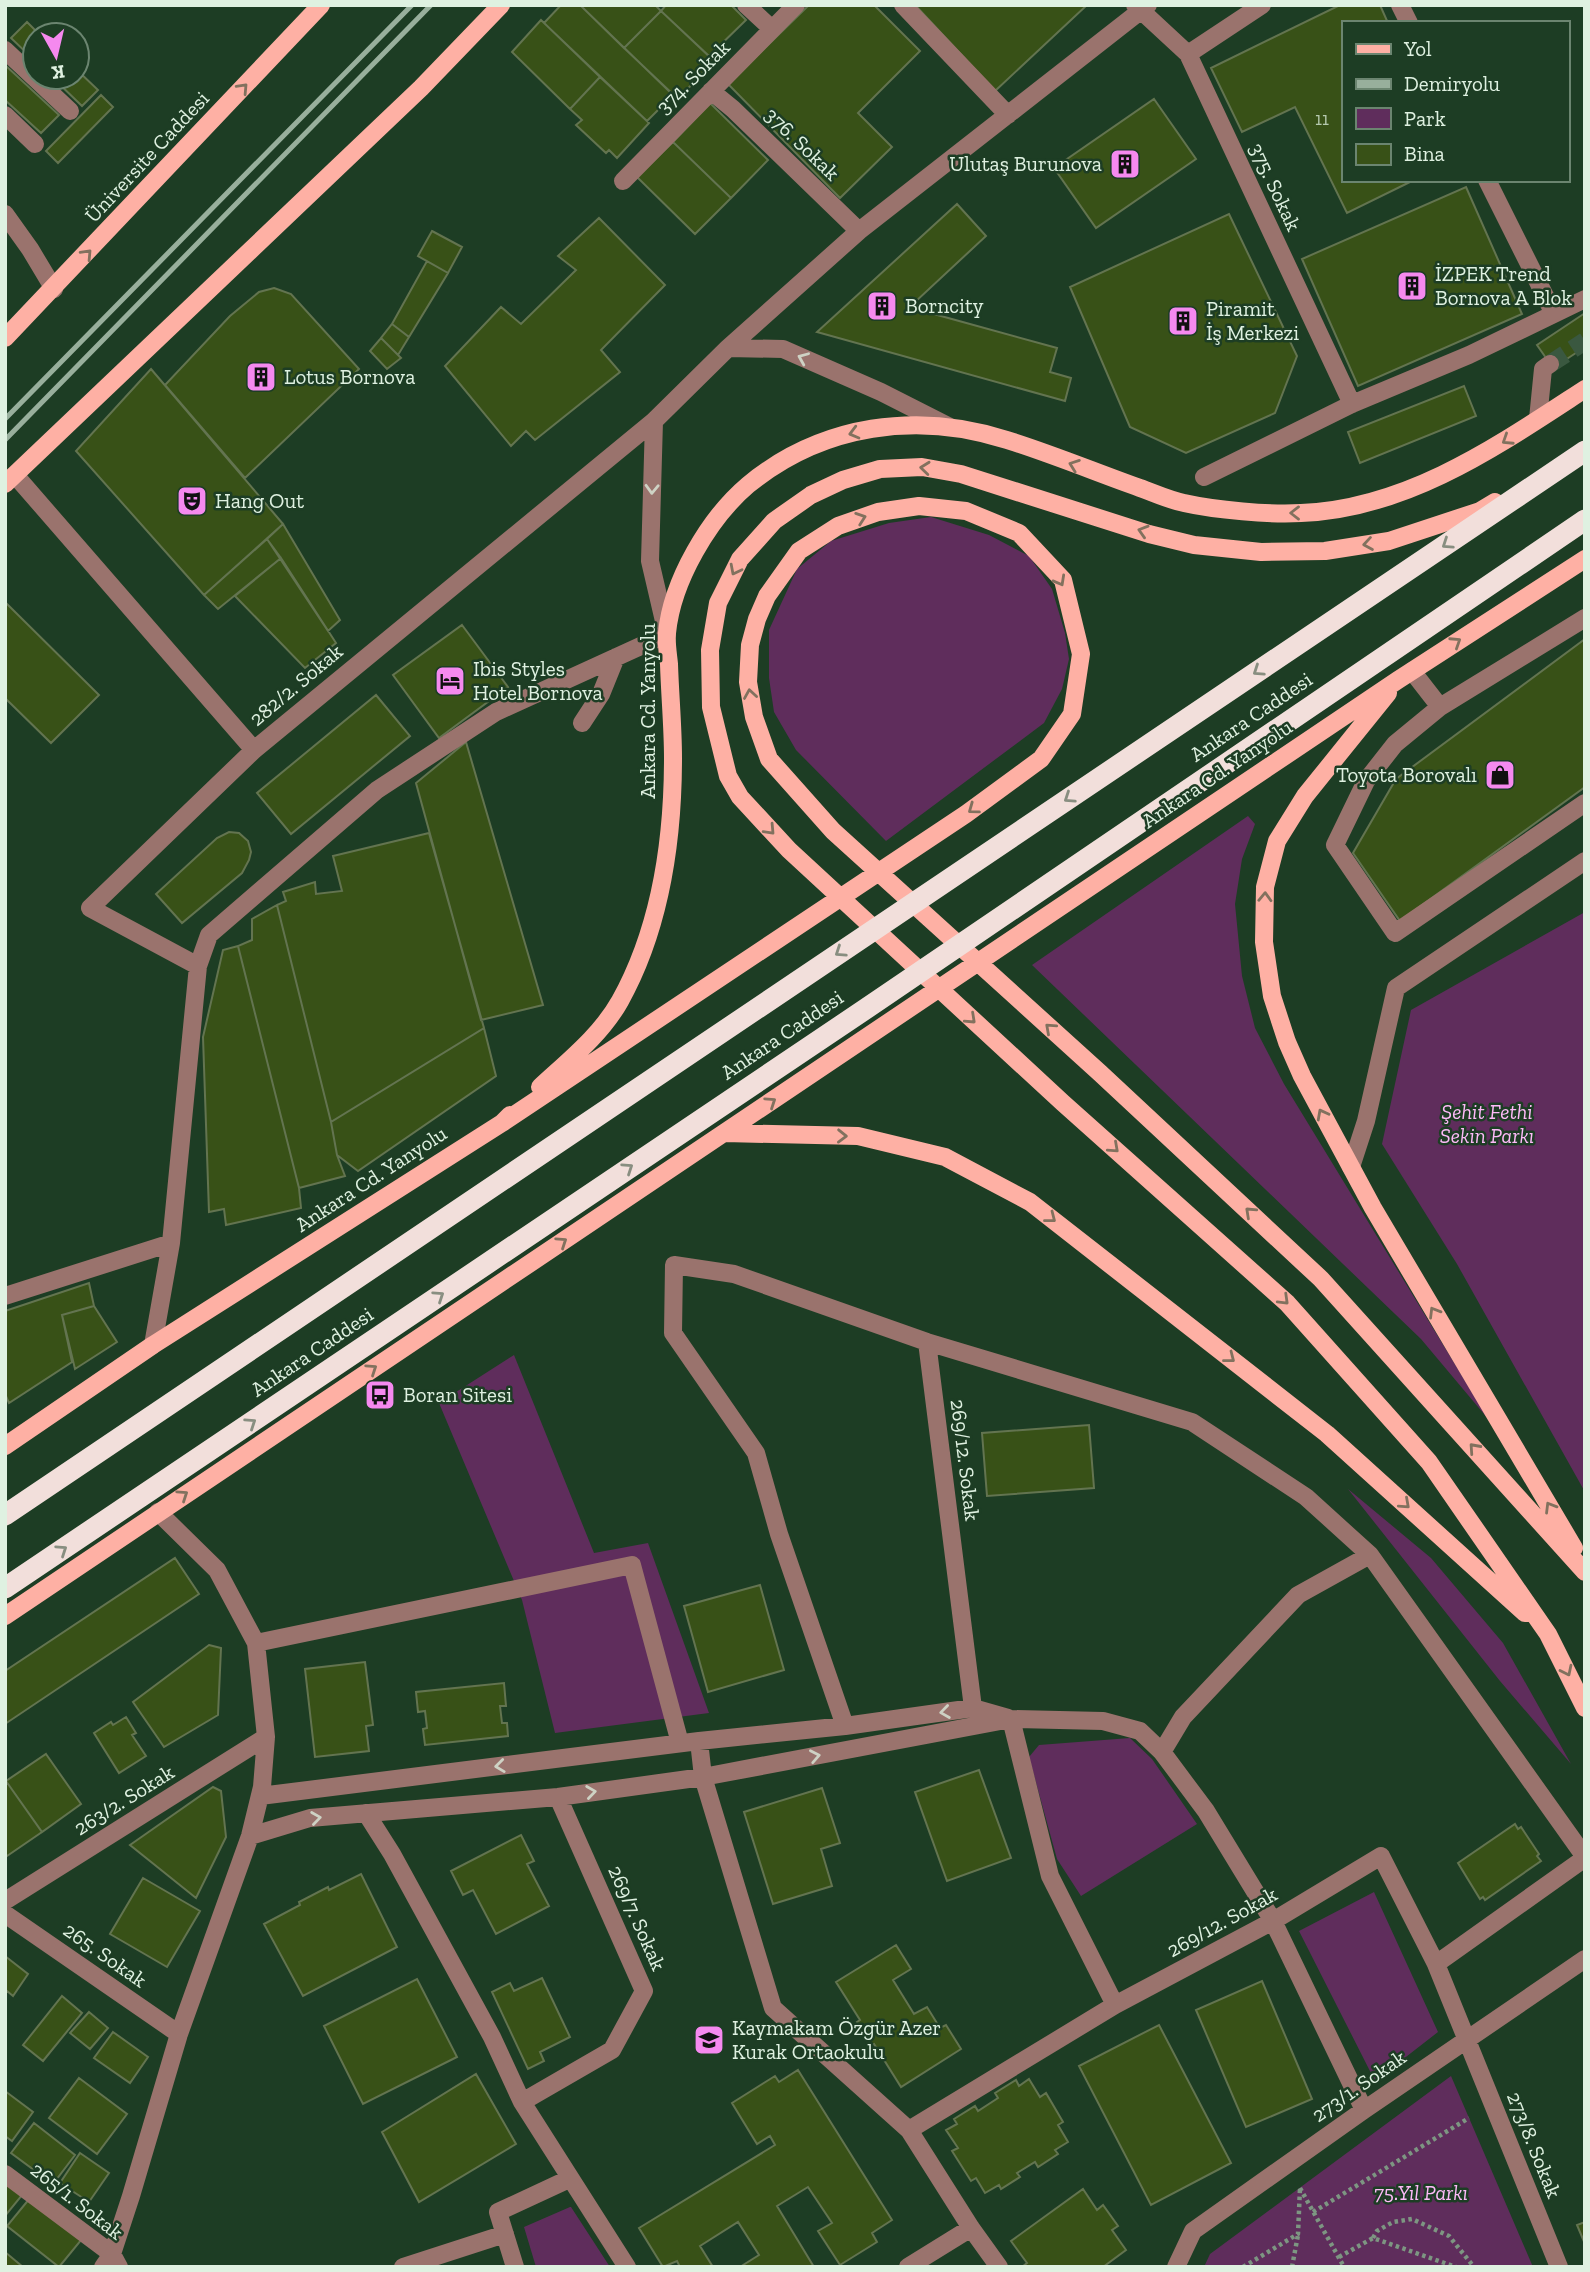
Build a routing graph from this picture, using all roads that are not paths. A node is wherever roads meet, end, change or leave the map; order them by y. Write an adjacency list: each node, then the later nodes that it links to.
1 (321, 5): 22 (main road, Üniversite Caddesi, one-way to 1)
2 (501, 5): 35 (main road)
3 (746, 5): 10 (street)
4 (796, 5): 10 (street, 374. Sokak)
5 (903, 5): 15 (street)
6 (1262, 5): 12 (street)
7 (1400, 5): 9 (street)
8 (1141, 8): 12 (street, 375. Sokak); 15 (street, 282/2. Sokak)
9 (1408, 21)
10 (772, 29): 13 (street, 374. Sokak)
11 (5, 50): 14 (street)
12 (1188, 54): 29 (street, 375. Sokak)
13 (711, 91): 18 (street, 374. Sokak); 21 (street, 376. Sokak)
14 (70, 111)
15 (1008, 115): 21 (street, 282/2. Sokak)
16 (5, 116): 17 (street)
17 (35, 144)
18 (623, 181)
19 (1488, 182): 24 (street)
20 (5, 214): 22 (street)
21 (859, 231): 26 (street, 282/2. Sokak)
22 (54, 289): 25 (main road, Üniversite Caddesi)
23 (1585, 299): 24 (street)
24 (1554, 314): 29 (street)
25 (5, 338)
26 (728, 348): 31 (street, 282/2. Sokak); 32 (street, one-way to 26)
27 (1550, 364): 30 (street)
28 (1585, 389): 30 (main road, Ankara Cd. Yanyolu)
29 (1352, 404): 34 (street)
30 (1538, 419): 32 (main road, Ankara Cd. Yanyolu, one-way to 32)
31 (654, 421): 39 (street, one-way to 39); 44 (street, 282/2. Sokak)
32 (953, 429): 39 (main road, Ankara Cd. Yanyolu, one-way to 39)
33 (1585, 449): 57 (highway, Ankara Caddesi, one-way to 57); 63 (main road, one-way to 63)
34 (1204, 477)
35 (10, 479): 44 (street)
36 (1585, 520): 61 (highway, Ankara Caddesi, one-way to 36)
37 (1585, 559): 41 (main road, Ankara Cd. Yanyolu, one-way to 37)
38 (1585, 618): 42 (street)
39 (667, 634): 40 (street); 48 (main road, Ankara Cd. Yanyolu)
40 (616, 657): 43 (street); 47 (street)
41 (1405, 675): 42 (street); 49 (main road, Ankara Cd. Yanyolu, one-way to 41); 50 (main road, one-way to 41)
42 (1440, 707): 45 (street)
43 (582, 723)
44 (254, 750): 47 (street, 282/2. Sokak)
45 (1585, 803)
46 (1585, 861): 50 (street)
47 (198, 966): 51 (street)
48 (502, 1123): 54 (main road, Ankara Cd. Yanyolu); 60 (main road, one-way to 48)
49 (725, 1133): 56 (main road, Ankara Cd. Yanyolu, one-way to 49); 63 (main road, one-way to 63)
50 (1351, 1167): 59 (main road, one-way to 50)
51 (171, 1243): 52 (street); 54 (street)
52 (5, 1296)
53 (927, 1342): 58 (street); 65 (street, 269/12. Sokak); 68 (street)
54 (153, 1345): 55 (main road, Ankara Cd. Yanyolu)
55 (5, 1446)
56 (158, 1512): 62 (main road, Ankara Cd. Yanyolu); 64 (street)
57 (5, 1515)
58 (1370, 1555): 72 (street); 78 (street)
59 (1585, 1566)
60 (1585, 1572)
61 (5, 1588)
62 (5, 1616)
63 (1548, 1634): 66 (main road, one-way to 66)
64 (256, 1643): 69 (street); 71 (street)
65 (973, 1708): 67 (street); 68 (street, one-way to 68)
66 (1585, 1708)
67 (1012, 1719): 72 (street); 73 (street, one-way to 67); 84 (street)
68 (845, 1726): 70 (street)
69 (266, 1737): 74 (street); 79 (street, 263/2. Sokak)
70 (699, 1741): 71 (street); 73 (street)
71 (680, 1743): 74 (street, one-way to 74)
72 (1162, 1752): 81 (street)
73 (703, 1777): 75 (street, one-way to 73); 89 (street)
74 (260, 1796): 77 (street)
75 (558, 1797): 76 (street); 87 (street, 269/7. Sokak)
76 (366, 1813): 77 (street, one-way to 76); 87 (street)
77 (250, 1836): 85 (street)
78 (1585, 1858): 83 (street)
79 (5, 1901)
80 (5, 1914): 85 (street, 265. Sokak)
81 (1273, 1921): 83 (street, 269/12. Sokak); 84 (street, 269/12. Sokak); 88 (street)
82 (1585, 1959): 86 (street, 273/1. Sokak)
83 (1436, 1964): 86 (street, 269/12. Sokak)
84 (1115, 2005): 89 (street, 269/12. Sokak)
85 (178, 2034): 94 (street)
86 (1467, 2040): 88 (street, 273/1. Sokak); 101 (street, 273/8. Sokak)
87 (522, 2102): 91 (street)
88 (1364, 2110): 100 (street, 273/1. Sokak)
89 (909, 2130): 92 (street)
90 (5, 2174): 94 (street, 265/1. Sokak)
91 (569, 2179): 93 (street); 97 (street)
92 (971, 2228): 98 (street); 99 (street)
93 (505, 2234): 95 (street); 96 (street)
94 (111, 2263)
95 (403, 2267)
96 (515, 2267)
97 (627, 2267)
98 (908, 2267)
99 (999, 2267)
100 (1176, 2267)
101 (1559, 2267)

